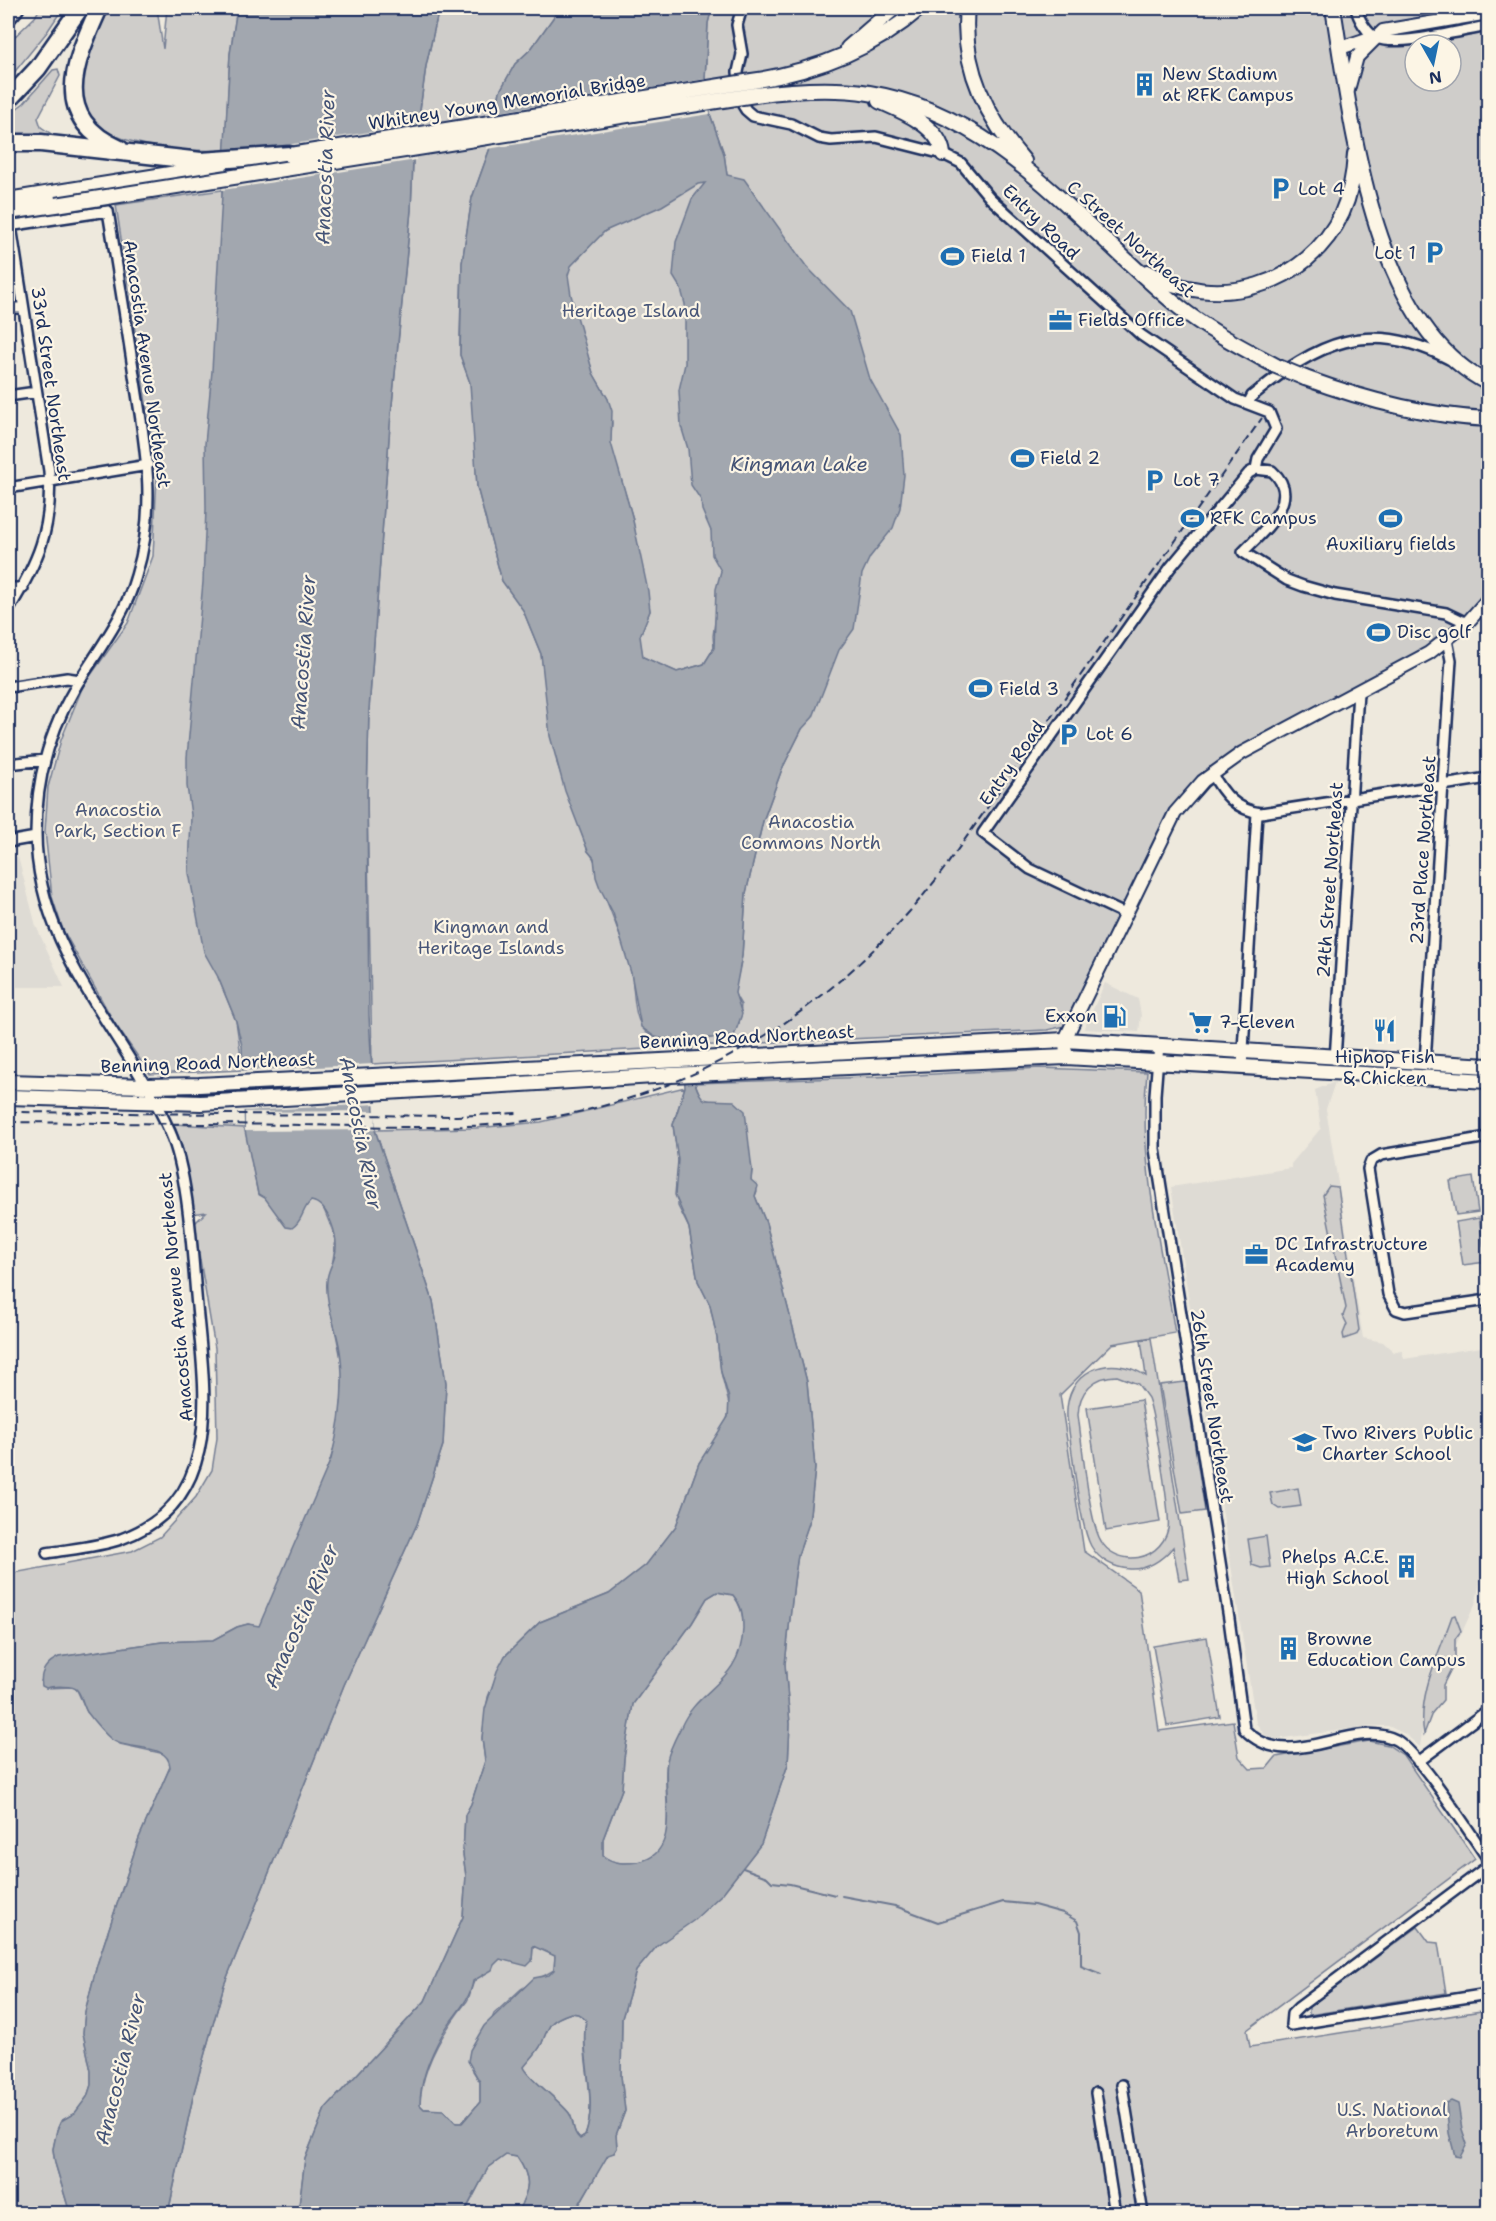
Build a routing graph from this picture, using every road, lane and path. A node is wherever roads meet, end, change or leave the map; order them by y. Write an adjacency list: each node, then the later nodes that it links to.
1 (15, 8): 11 (highway)
2 (80, 8): 19 (highway)
3 (99, 8): 22 (highway)
4 (742, 8): 23 (street, Entry Road)
5 (894, 8): 15 (main road)
6 (920, 8): 15 (main road)
7 (967, 8): 26 (main road)
8 (1333, 8): 14 (main road)
9 (1356, 8): 13 (street)
10 (1488, 13): 13 (street)
11 (8, 16)
12 (1488, 26): 13 (street)
13 (1374, 37): 14 (street); 17 (street)
14 (1340, 48): 17 (main road)
15 (810, 69): 24 (main road, Whitney Young Memorial Bridge, bridge)
16 (842, 90): 18 (main road, C Street Northeast); 23 (main road); 26 (main road, C Street Northeast)
17 (1348, 91): 20 (main road)
18 (755, 95): 27 (main road, Whitney Young Memorial Bridge, bridge)
19 (11, 97)
20 (1356, 140): 25 (main road); 29 (main road)
21 (8, 143): 22 (highway)
22 (135, 154): 24 (highway)
23 (943, 154): 38 (street, Entry Road)
24 (290, 155): 27 (main road, Whitney Young Memorial Bridge)
25 (1365, 181): 29 (main road); 34 (main road)
26 (1051, 192): 31 (main road, C Street Northeast)
27 (55, 199): 28 (main road); 30 (main road)
28 (8, 200)
29 (1346, 204): 31 (main road)
30 (9, 222): 32 (street, 33rd Street Northeast); 40 (street, Anacostia Avenue Northeast)
31 (1142, 271): 39 (main road, C Street Northeast, bridge)
32 (23, 307): 33 (street); 36 (street, 33rd Street Northeast)
33 (8, 309)
34 (1456, 363): 35 (main road); 38 (street)
35 (1488, 383)
36 (36, 392): 37 (street); 42 (street, 33rd Street Northeast)
37 (8, 396)
38 (1248, 404): 41 (street, Entry Road)
39 (1488, 419)
40 (148, 465): 42 (street); 50 (street, Anacostia Avenue Northeast)
41 (1256, 470): 48 (street); 62 (street, Entry Road)
42 (49, 481): 43 (street); 45 (street, 33rd Street Northeast)
43 (8, 488)
44 (8, 588): 45 (street)
45 (23, 588): 47 (street, 33rd Street Northeast)
46 (1487, 601): 48 (street)
47 (8, 610)
48 (1467, 623): 49 (street)
49 (1447, 640): 52 (street); 57 (street, 23rd Place Northeast)
50 (81, 680): 51 (street); 53 (street, Anacostia Avenue Northeast)
51 (8, 687)
52 (1358, 692): 55 (street); 58 (street, 24th Street Northeast)
53 (45, 760): 54 (street); 60 (street, Anacostia Avenue Northeast)
54 (8, 764)
55 (1212, 773): 59 (street); 62 (street)
56 (1488, 778): 57 (street)
57 (1443, 785): 58 (street); 69 (street, 23rd Place Northeast)
58 (1351, 800): 59 (street); 66 (street, 24th Street Northeast)
59 (1257, 813): 65 (street)
60 (36, 837): 61 (street); 75 (street, Anacostia Avenue Northeast)
61 (8, 842)
62 (1125, 914): 63 (street)
63 (1065, 1040): 64 (main road, Benning Road Northeast); 67 (street); 75 (main road, Benning Road Northeast)
64 (1159, 1044): 65 (main road, Benning Road Northeast); 68 (street, 26th Street Northeast)
65 (1243, 1049): 66 (main road, Benning Road Northeast); 70 (street)
66 (1335, 1056): 69 (main road, Benning Road Northeast); 72 (street, 24th Street Northeast)
67 (1066, 1057): 68 (main road, Benning Road Northeast); 77 (main road, Benning Road Northeast)
68 (1157, 1061): 70 (main road, Benning Road Northeast); 82 (street, 26th Street Northeast)
69 (1425, 1062): 71 (main road, Benning Road Northeast)
70 (1242, 1066): 72 (main road, Benning Road Northeast)
71 (1488, 1066)
72 (1335, 1071): 73 (main road, Benning Road Northeast)
73 (1488, 1081)
74 (8, 1082): 75 (main road, Benning Road Northeast)
75 (146, 1086): 77 (street, Anacostia Avenue Northeast)
76 (8, 1097): 77 (main road, Benning Road Northeast)
77 (155, 1102): 80 (street, Anacostia Avenue Northeast)
78 (1488, 1137): 79 (street)
79 (1488, 1299)
80 (47, 1553)
81 (1488, 1710): 82 (street)
82 (1418, 1762): 83 (street)
83 (1488, 1859)
84 (1488, 1866): 85 (street)
85 (1488, 1994)
86 (1122, 2085): 89 (street)
87 (1096, 2093): 88 (street)
88 (1115, 2214)
89 (1143, 2214)

